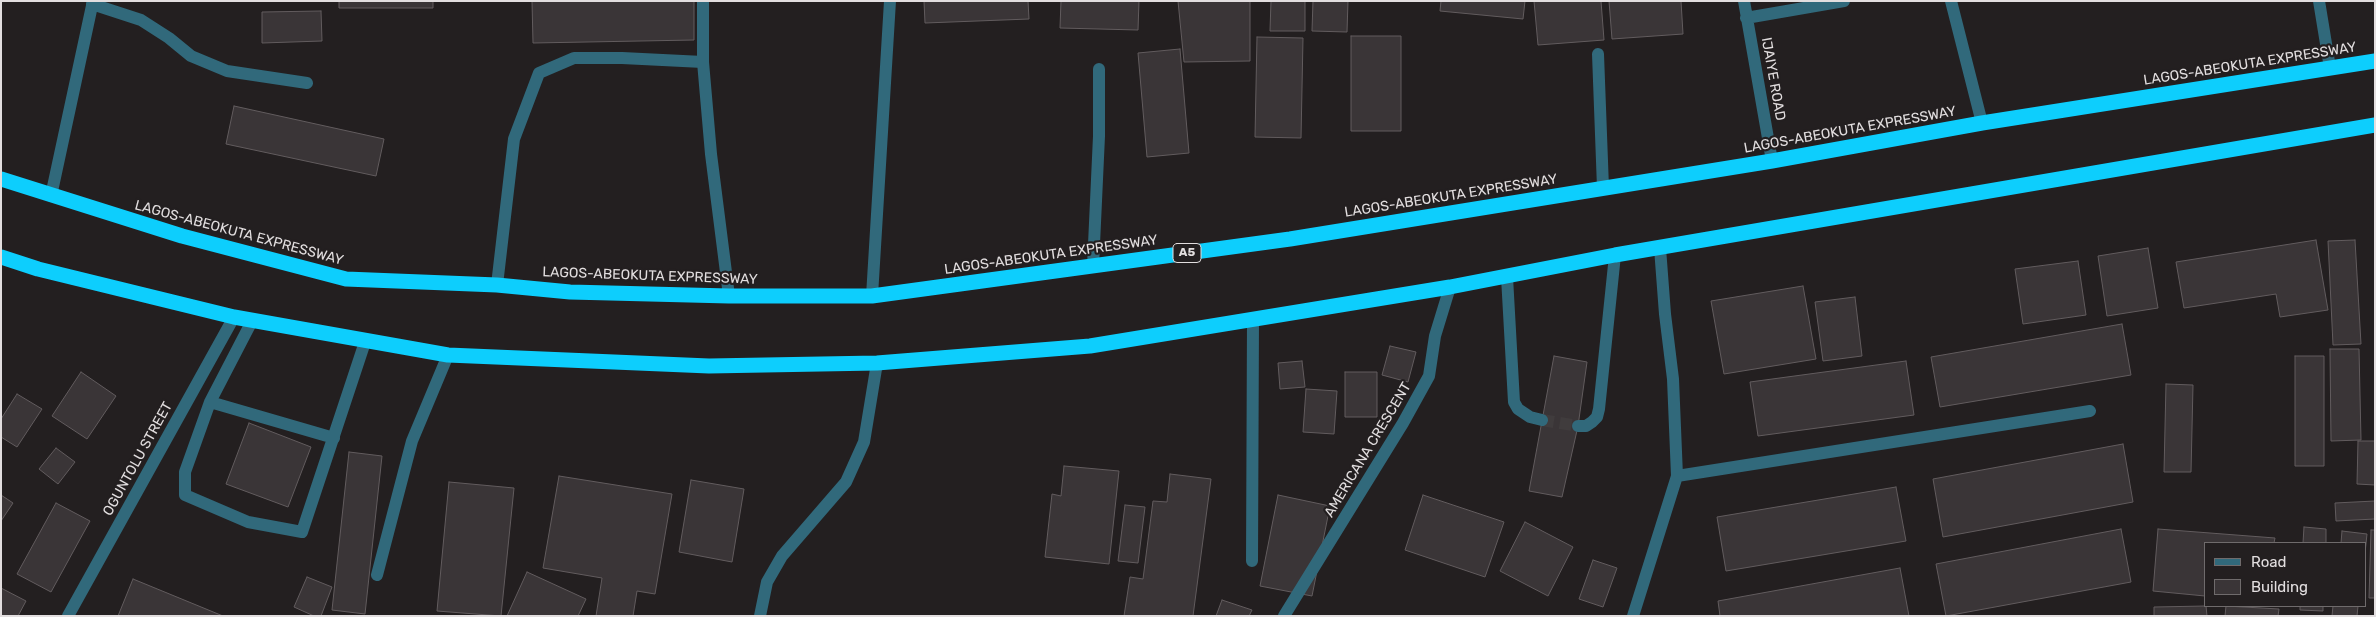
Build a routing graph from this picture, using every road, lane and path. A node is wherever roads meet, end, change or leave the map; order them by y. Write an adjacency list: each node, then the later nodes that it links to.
1 (703, 1): 12 (street)
2 (890, 1): 30 (street)
3 (1744, 1): 9 (street, IJAIYE ROAD)
4 (1844, 1): 8 (street)
5 (1951, 1): 16 (street)
6 (2319, 1): 13 (street)
7 (93, 2): 15 (street); 21 (street)
8 (1812, 4): 9 (street)
9 (1746, 18): 18 (street, IJAIYE ROAD)
10 (1598, 54): 20 (street)
11 (2375, 61): 13 (highway, LAGOS-ABEOKUTA EXPRESSWAY / A5)
12 (703, 62): 27 (street); 29 (street)
13 (2330, 68): 16 (highway, LAGOS-ABEOKUTA EXPRESSWAY / A5)
14 (1099, 69): 25 (street)
15 (307, 83)
16 (1982, 122): 18 (highway, LAGOS-ABEOKUTA EXPRESSWAY / A5)
17 (2375, 125): 22 (highway)
18 (1772, 161): 20 (highway, LAGOS-ABEOKUTA EXPRESSWAY / A5)
19 (1, 179): 21 (highway, LAGOS-ABEOKUTA EXPRESSWAY / A5)
20 (1603, 188): 25 (highway, LAGOS-ABEOKUTA EXPRESSWAY / A5)
21 (51, 196): 27 (highway, LAGOS-ABEOKUTA EXPRESSWAY / A5)
22 (1660, 248): 23 (highway); 42 (street)
23 (1615, 255): 26 (highway); 40 (street)
24 (1, 257): 31 (highway)
25 (1093, 266): 30 (highway, LAGOS-ABEOKUTA EXPRESSWAY / A5)
26 (1506, 278): 28 (highway); 39 (street)
27 (497, 285): 29 (highway, LAGOS-ABEOKUTA EXPRESSWAY / A5)
28 (1450, 288): 32 (highway); 47 (street, AMERICANA CRESCENT)
29 (729, 296): 30 (highway, LAGOS-ABEOKUTA EXPRESSWAY / A5)
30 (872, 296)
31 (234, 318): 33 (highway); 45 (street, OGUNTOLU STREET)
32 (1253, 319): 36 (highway); 43 (street)
33 (252, 321): 34 (highway); 37 (street)
34 (366, 342): 35 (highway); 41 (street)
35 (448, 355): 36 (highway); 44 (street)
36 (877, 363): 46 (street)
37 (210, 402): 41 (street); 41 (street)
38 (2090, 411): 42 (street)
39 (1542, 420)
40 (1578, 426)
41 (334, 438)
42 (1676, 476): 48 (street)
43 (1252, 561)
44 (377, 575)
45 (68, 616)
46 (760, 616)
47 (1284, 616)
48 (1633, 616)

